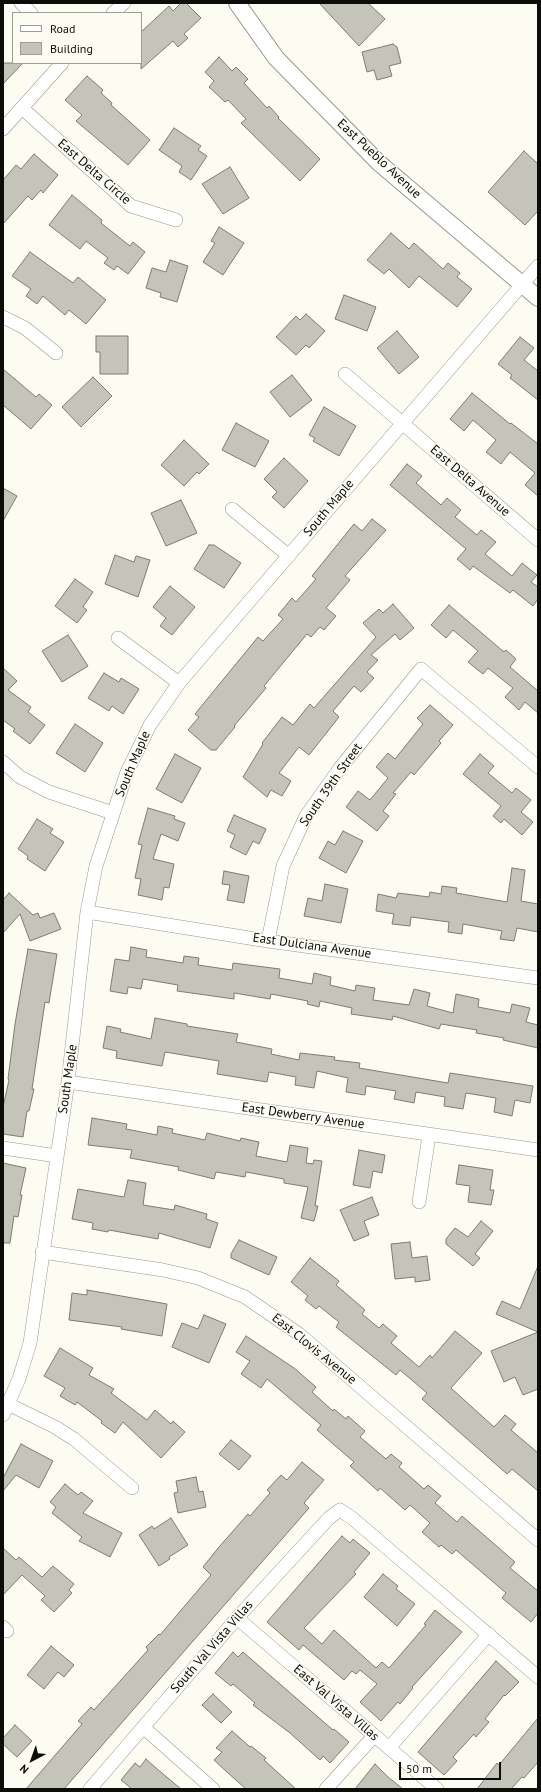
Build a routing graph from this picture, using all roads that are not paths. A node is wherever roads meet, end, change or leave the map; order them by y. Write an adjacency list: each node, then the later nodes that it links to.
1 (21, 3): 4 (street)
2 (124, 3): 5 (street)
3 (238, 3): 11 (street, East Pueblo Avenue)
4 (30, 12)
5 (114, 12)
6 (61, 64): 7 (street)
7 (22, 108): 8 (street); 9 (street, East Delta Circle)
8 (3, 129)
9 (176, 220)
10 (538, 266): 11 (street, South Maple)
11 (522, 285): 12 (street, East Pueblo Avenue); 16 (street, South Maple)
12 (538, 298)
13 (3, 316): 14 (street)
14 (56, 353)
15 (345, 374): 16 (street)
16 (402, 423): 18 (street, East Delta Avenue); 19 (street, South Maple)
17 (232, 509): 19 (street)
18 (538, 540)
19 (289, 556): 21 (street, South Maple)
20 (118, 638): 21 (street)
21 (179, 683): 24 (street, South Maple)
22 (3, 762): 24 (street)
23 (538, 767): 26 (street, South 39th Street)
24 (113, 813): 25 (street, South Maple)
25 (87, 912): 26 (street, East Dulciana Avenue); 28 (street, South Maple)
26 (268, 941): 27 (street, East Dulciana Avenue)
27 (538, 978)
28 (68, 1082): 29 (street, East Dewberry Avenue); 32 (street, South Maple)
29 (429, 1135): 31 (street, East Dewberry Avenue); 33 (street)
30 (3, 1148): 32 (street)
31 (538, 1150)
32 (57, 1156): 34 (street, South Maple)
33 (419, 1202)
34 (42, 1252): 35 (street, South Maple); 37 (street, East Clovis Avenue)
35 (6, 1409): 36 (street)
36 (132, 1488)
37 (538, 1540)
38 (237, 1618): 39 (street, South Val Vista Villas); 41 (street, South Val Vista Villas); 42 (street, East Val Vista Villas)
39 (489, 1634): 40 (street); 43 (street)
40 (538, 1677)
41 (143, 1727): 44 (street, South Val Vista Villas); 45 (street)
42 (374, 1736): 43 (street, East Val Vista Villas); 46 (street)
43 (389, 1748): 47 (street, East Val Vista Villas)
44 (90, 1789)
45 (213, 1789)
46 (326, 1789)
47 (436, 1789)

